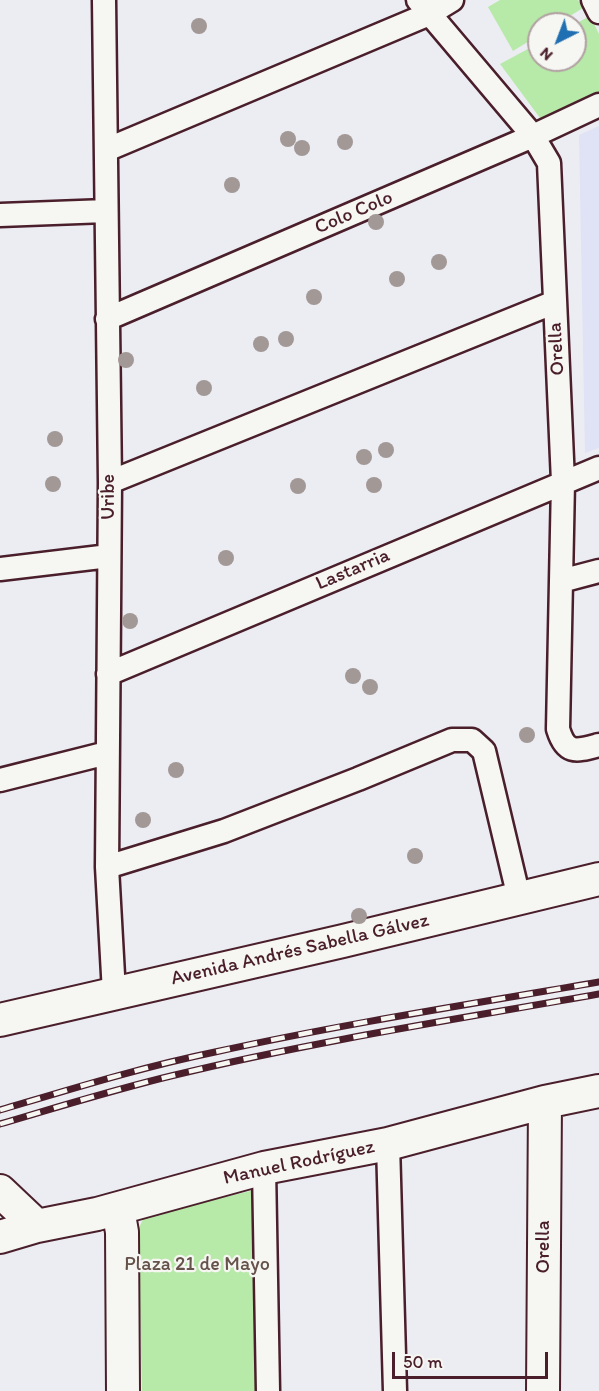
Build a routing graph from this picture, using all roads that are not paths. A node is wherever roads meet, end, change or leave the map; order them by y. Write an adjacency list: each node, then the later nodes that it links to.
1 (104, 0): 8 (street, Uribe)
2 (452, 0): 4 (street)
3 (593, 0): 5 (street)
4 (423, 7): 7 (street, Orella); 8 (street)
5 (599, 12)
6 (599, 105): 7 (street, Colo Colo)
7 (533, 136): 11 (street, Orella); 12 (street, Colo Colo)
8 (105, 150): 9 (street, Uribe)
9 (106, 211): 10 (street); 12 (street, Uribe)
10 (0, 215)
11 (555, 302): 14 (street); 15 (street, Orella)
12 (107, 319): 14 (street, Uribe)
13 (599, 468): 15 (street, Lastarria)
14 (110, 482): 16 (street, Uribe)
15 (563, 482): 19 (street, Orella); 20 (street, Lastarria)
16 (109, 556): 17 (street); 20 (street, Uribe)
17 (0, 569)
18 (599, 571): 19 (street)
19 (561, 581): 21 (street, Orella)
20 (108, 674): 22 (street, Uribe)
21 (599, 746)
22 (107, 753): 23 (street); 24 (street, Uribe)
23 (0, 780)
24 (107, 867): 26 (street); 27 (street, Uribe)
25 (599, 879): 26 (street, Avenida Andrés Sabella Gálvez)
26 (519, 898): 27 (street, Avenida Andrés Sabella Gálvez)
27 (114, 993): 28 (street, Avenida Andrés Sabella Gálvez)
28 (0, 1020)
29 (599, 1091): 30 (street, Manuel Rodríguez)
30 (545, 1102): 31 (street, Manuel Rodríguez); 40 (street, Orella)
31 (388, 1143): 32 (street, Manuel Rodríguez); 39 (street)
32 (264, 1168): 34 (street, Manuel Rodríguez); 38 (street)
33 (0, 1191): 35 (street)
34 (118, 1209): 35 (street, Manuel Rodríguez); 37 (street)
35 (37, 1226): 36 (street, Manuel Rodríguez)
36 (0, 1237)
37 (123, 1391)
38 (268, 1391)
39 (395, 1391)
40 (543, 1391)

